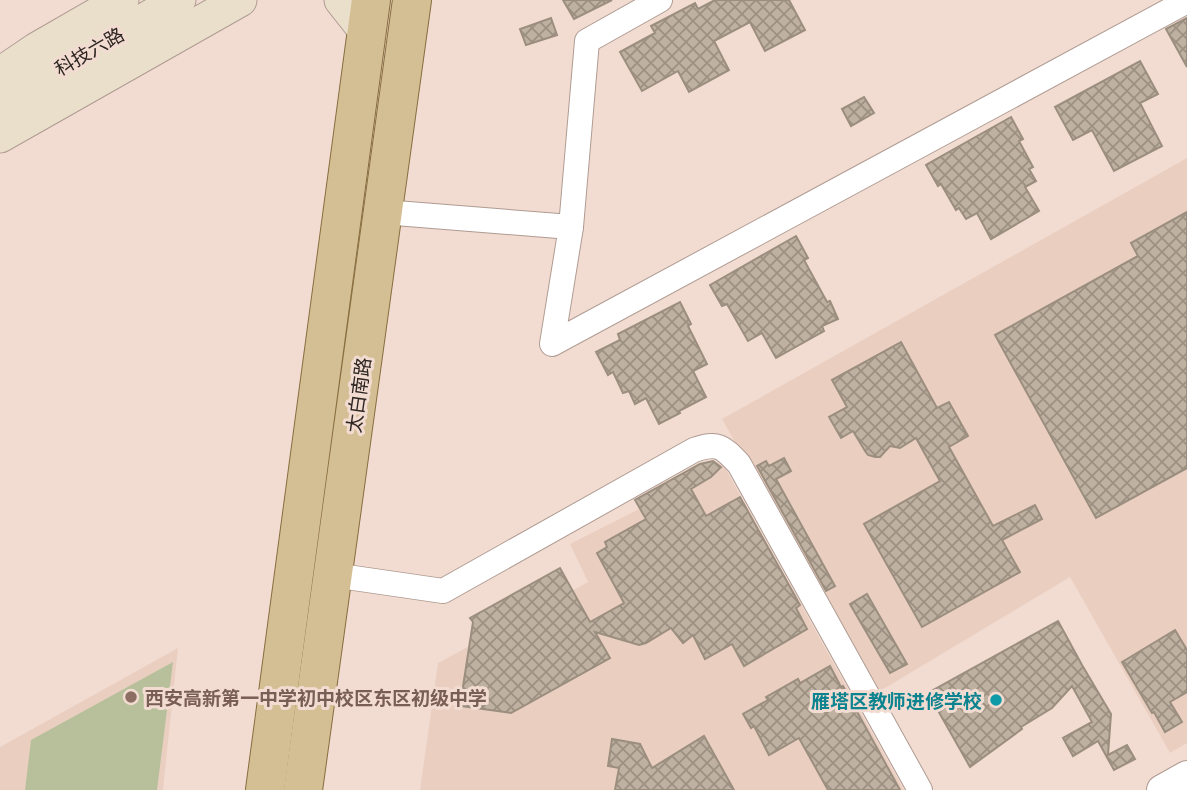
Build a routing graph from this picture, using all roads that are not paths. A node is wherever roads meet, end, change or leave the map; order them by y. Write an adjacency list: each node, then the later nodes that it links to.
1 (88, 0): 10 (main road)
2 (122, 0): 11 (main road, 科技六路)
3 (179, 0): 12 (main road, 科技六路)
4 (240, 0): 13 (main road)
5 (341, 0): 9 (main road)
6 (412, 0): 14 (main road, 太白南路)
7 (660, 0): 15 (street)
8 (1187, 1): 15 (street)
9 (369, 16): 18 (main road, 太白南路)
10 (0, 50)
11 (0, 74)
12 (0, 103)
13 (0, 136)
14 (383, 212): 15 (street); 16 (main road, 太白南路)
15 (571, 227)
16 (332, 575): 19 (main road, 太白南路); 20 (street)
17 (1187, 776): 21 (street)
18 (265, 790)
19 (303, 790)
20 (920, 790)
21 (1162, 790)

